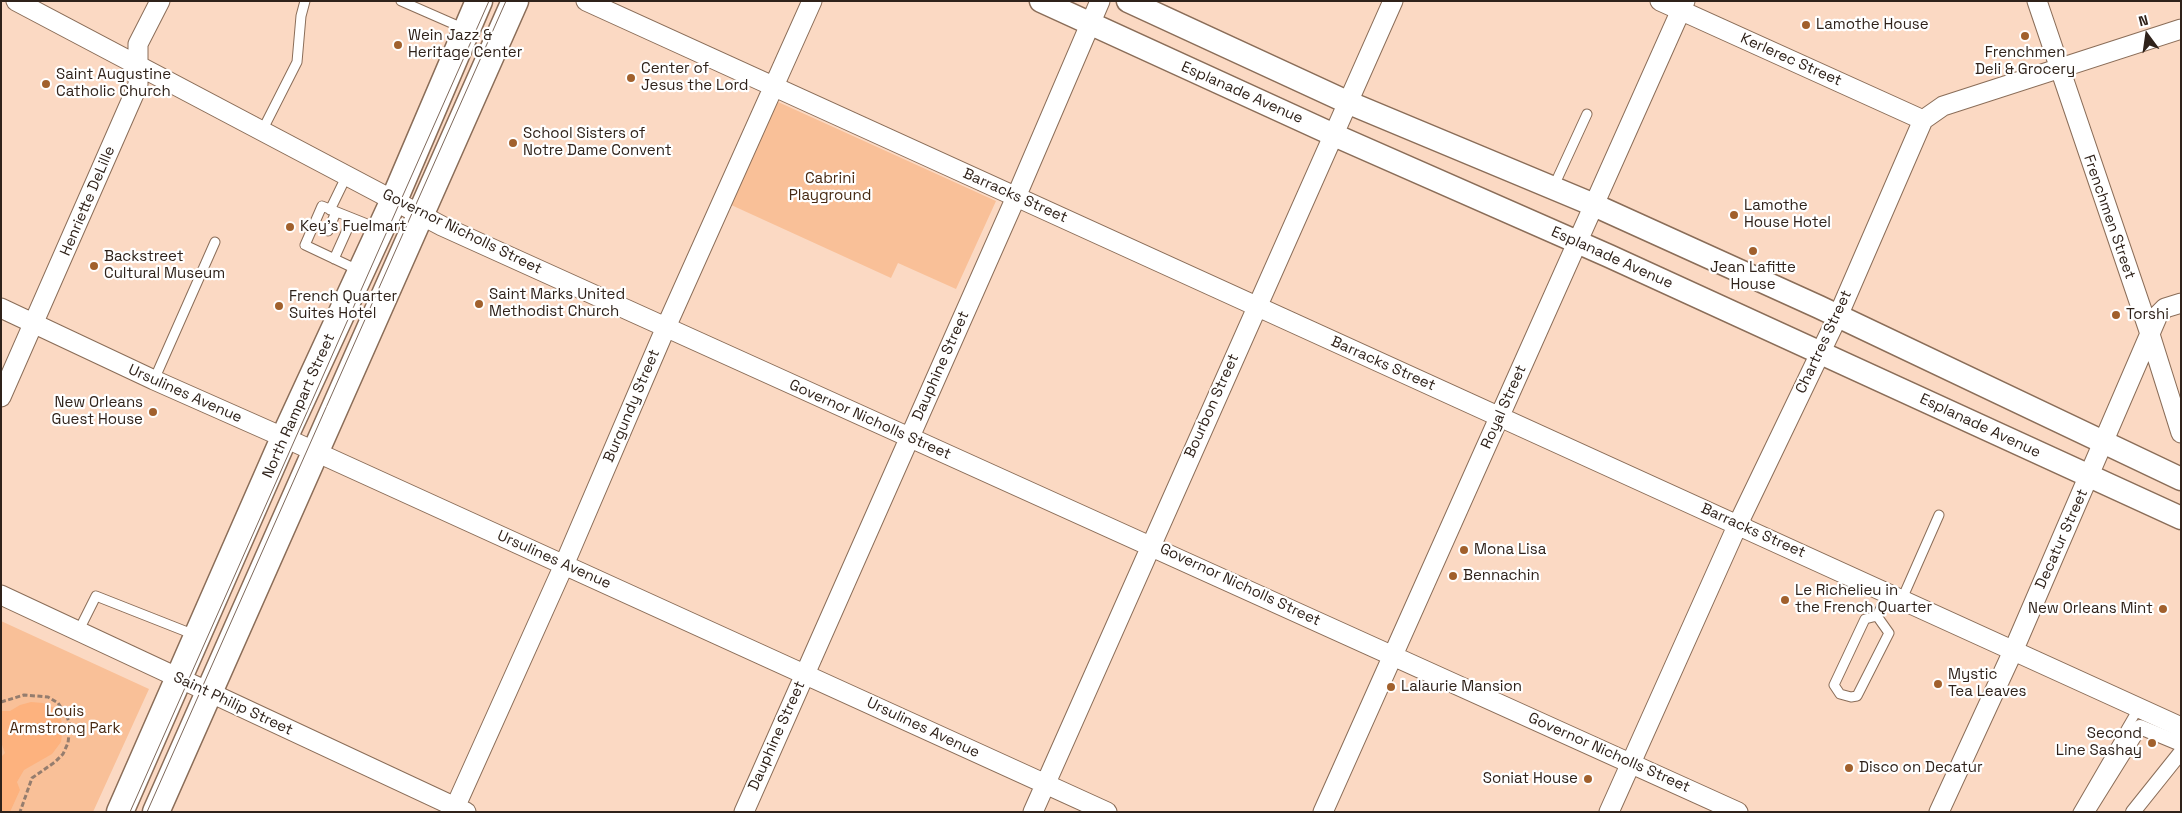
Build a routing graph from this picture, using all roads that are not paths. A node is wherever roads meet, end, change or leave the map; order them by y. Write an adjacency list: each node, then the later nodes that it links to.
1 (16, 1): 19 (street, Governor Nicholls Street)
2 (160, 1): 19 (street, Henriette DeLille)
3 (305, 1): 25 (lane)
4 (401, 1): 18 (lane)
5 (479, 1): 18 (main road, North Rampart Street)
6 (515, 1): 33 (main road)
7 (586, 1): 21 (street, Barracks Street)
8 (812, 1): 21 (street, Burgundy Street)
9 (1041, 1): 16 (street, Esplanade Avenue)
10 (1100, 1): 16 (street, Dauphine Street)
11 (1128, 1): 22 (street)
12 (1392, 1): 22 (street, Bourbon Street)
13 (1660, 1): 15 (street, Kerlerec Street)
14 (2037, 1): 20 (street, Frenchmen Street)
15 (1683, 6): 24 (street, Kerlerec Street); 31 (street, Royal Street)
16 (1090, 24): 26 (street, Esplanade Avenue); 29 (street, Dauphine Street)
17 (2181, 29): 20 (street)
18 (467, 30): 30 (main road, North Rampart Street)
19 (138, 65): 25 (street, Governor Nicholls Street); 45 (street, Henriette DeLille)
20 (2059, 69): 24 (street); 47 (street, Frenchmen Street)
21 (774, 87): 29 (street, Barracks Street); 46 (street, Burgundy Street)
22 (1347, 102): 26 (street, Bourbon Street); 28 (street)
23 (1587, 114): 28 (lane)
24 (1923, 120): 44 (street, Chartres Street)
25 (262, 131): 27 (street, Governor Nicholls Street)
26 (1334, 135): 38 (street, Esplanade Avenue); 42 (street, Bourbon Street)
27 (347, 175): 30 (street, Governor Nicholls Street); 32 (lane)
28 (1553, 188): 31 (street)
29 (1016, 197): 42 (street, Barracks Street); 54 (street, Dauphine Street)
30 (394, 200): 33 (street, Governor Nicholls Street); 35 (main road, North Rampart Street)
31 (1594, 205): 38 (street, Royal Street); 44 (street)
32 (333, 211): 34 (lane); 36 (lane); 39 (lane)
33 (420, 215): 46 (street, Governor Nicholls Street); 56 (main road)
34 (352, 218): 35 (lane); 39 (lane)
35 (380, 230): 40 (main road, North Rampart Street)
36 (328, 231)
37 (215, 242): 49 (lane)
38 (1577, 243): 48 (street, Esplanade Avenue); 51 (street, Royal Street)
39 (334, 259): 40 (lane)
40 (361, 272): 53 (main road, North Rampart Street)
41 (2181, 304): 47 (street, Decatur Street)
42 (1256, 307): 51 (street, Barracks Street); 62 (street, Bourbon Street)
43 (1, 308): 45 (street, Ursulines Avenue)
44 (1838, 316): 48 (street, Chartres Street); 55 (street)
45 (34, 324): 49 (street, Ursulines Avenue); 50 (street, Henriette DeLille)
46 (666, 327): 54 (street, Governor Nicholls Street); 63 (street, Burgundy Street)
47 (2150, 335): 52 (street, Frenchmen Street); 55 (street, Decatur Street)
48 (1819, 352): 57 (street, Esplanade Avenue); 61 (street, Chartres Street)
49 (154, 380): 53 (street, Ursulines Avenue)
50 (1, 397)
51 (1499, 417): 61 (street, Barracks Street); 70 (street, Royal Street)
52 (2181, 433)
53 (284, 438): 56 (street, Ursulines Avenue); 68 (main road, North Rampart Street)
54 (909, 438): 62 (street, Governor Nicholls Street); 71 (street, Dauphine Street)
55 (2103, 442): 57 (street, Decatur Street); 58 (street)
56 (315, 452): 63 (street, Ursulines Avenue); 73 (main road)
57 (2089, 476): 60 (street, Esplanade Avenue); 69 (street, Decatur Street)
58 (2181, 479)
59 (1939, 516): 65 (lane)
60 (2181, 518)
61 (1738, 524): 65 (street, Barracks Street); 78 (street, Chartres Street)
62 (1151, 545): 70 (street, Governor Nicholls Street); 79 (street, Bourbon Street)
63 (564, 565): 71 (street, Ursulines Avenue); 80 (street, Burgundy Street)
64 (1, 595): 67 (street, Saint Philip Street)
65 (1895, 596): 66 (lane); 69 (street, Barracks Street)
66 (1877, 616): 66 (lane)
67 (78, 632): 68 (lane); 72 (street, Saint Philip Street)
68 (197, 636): 72 (main road, North Rampart Street)
69 (2014, 649): 74 (street, Barracks Street); 89 (street, Decatur Street)
70 (1393, 655): 78 (street, Governor Nicholls Street); 86 (street, Royal Street)
71 (804, 674): 79 (street, Ursulines Avenue); 81 (street, Dauphine Street)
72 (179, 679): 73 (street, Saint Philip Street); 82 (main road, North Rampart Street)
73 (209, 692): 80 (street, Saint Philip Street); 83 (main road)
74 (2140, 708): 75 (street, Barracks Street); 90 (lane)
75 (2181, 727)
76 (2181, 744): 91 (street)
77 (2181, 752): 92 (street)
78 (1630, 764): 87 (street, Chartres Street); 88 (street, Governor Nicholls Street)
79 (1045, 784): 84 (street, Bourbon Street); 85 (street, Ursulines Avenue)
80 (458, 810)
81 (746, 811)
82 (120, 812)
83 (156, 812)
84 (1033, 812)
85 (1107, 812)
86 (1323, 812)
87 (1609, 812)
88 (1738, 812)
89 (1939, 812)
90 (2078, 812)
91 (2087, 812)
92 (2133, 812)

